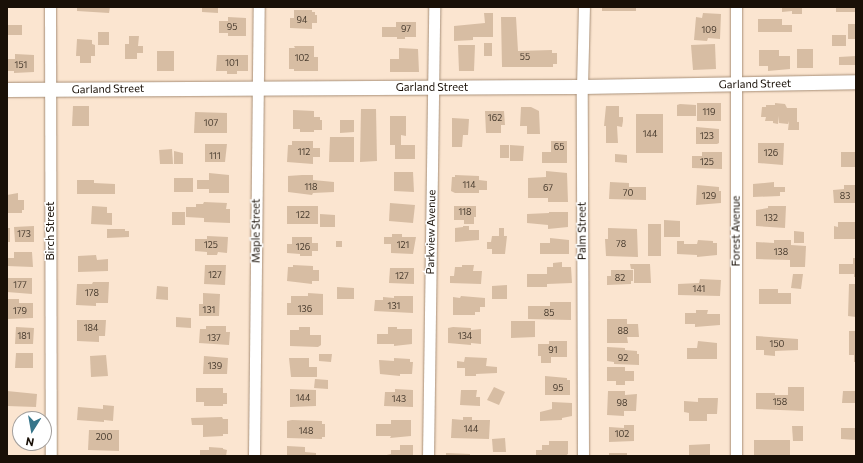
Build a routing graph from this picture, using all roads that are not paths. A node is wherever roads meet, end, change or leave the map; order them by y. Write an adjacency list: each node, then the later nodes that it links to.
1 (50, 7): 12 (street, Birch Street)
2 (259, 7): 10 (street, Maple Street)
3 (434, 7): 8 (street, Parkview Avenue)
4 (584, 7): 9 (street, Palm Street)
5 (736, 7): 7 (street, Forest Avenue)
6 (856, 82): 7 (street, Garland Street)
7 (736, 85): 9 (street, Garland Street); 17 (street, Forest Avenue)
8 (433, 87): 9 (street, Garland Street); 10 (street, Garland Street); 15 (street, Parkview Avenue)
9 (582, 87): 16 (street, Palm Street)
10 (258, 88): 12 (street, Garland Street); 14 (street, Maple Street)
11 (7, 90): 12 (street, Garland Street)
12 (49, 90): 13 (street, Birch Street)
13 (51, 456)
14 (254, 456)
15 (428, 456)
16 (582, 456)
17 (736, 456)

